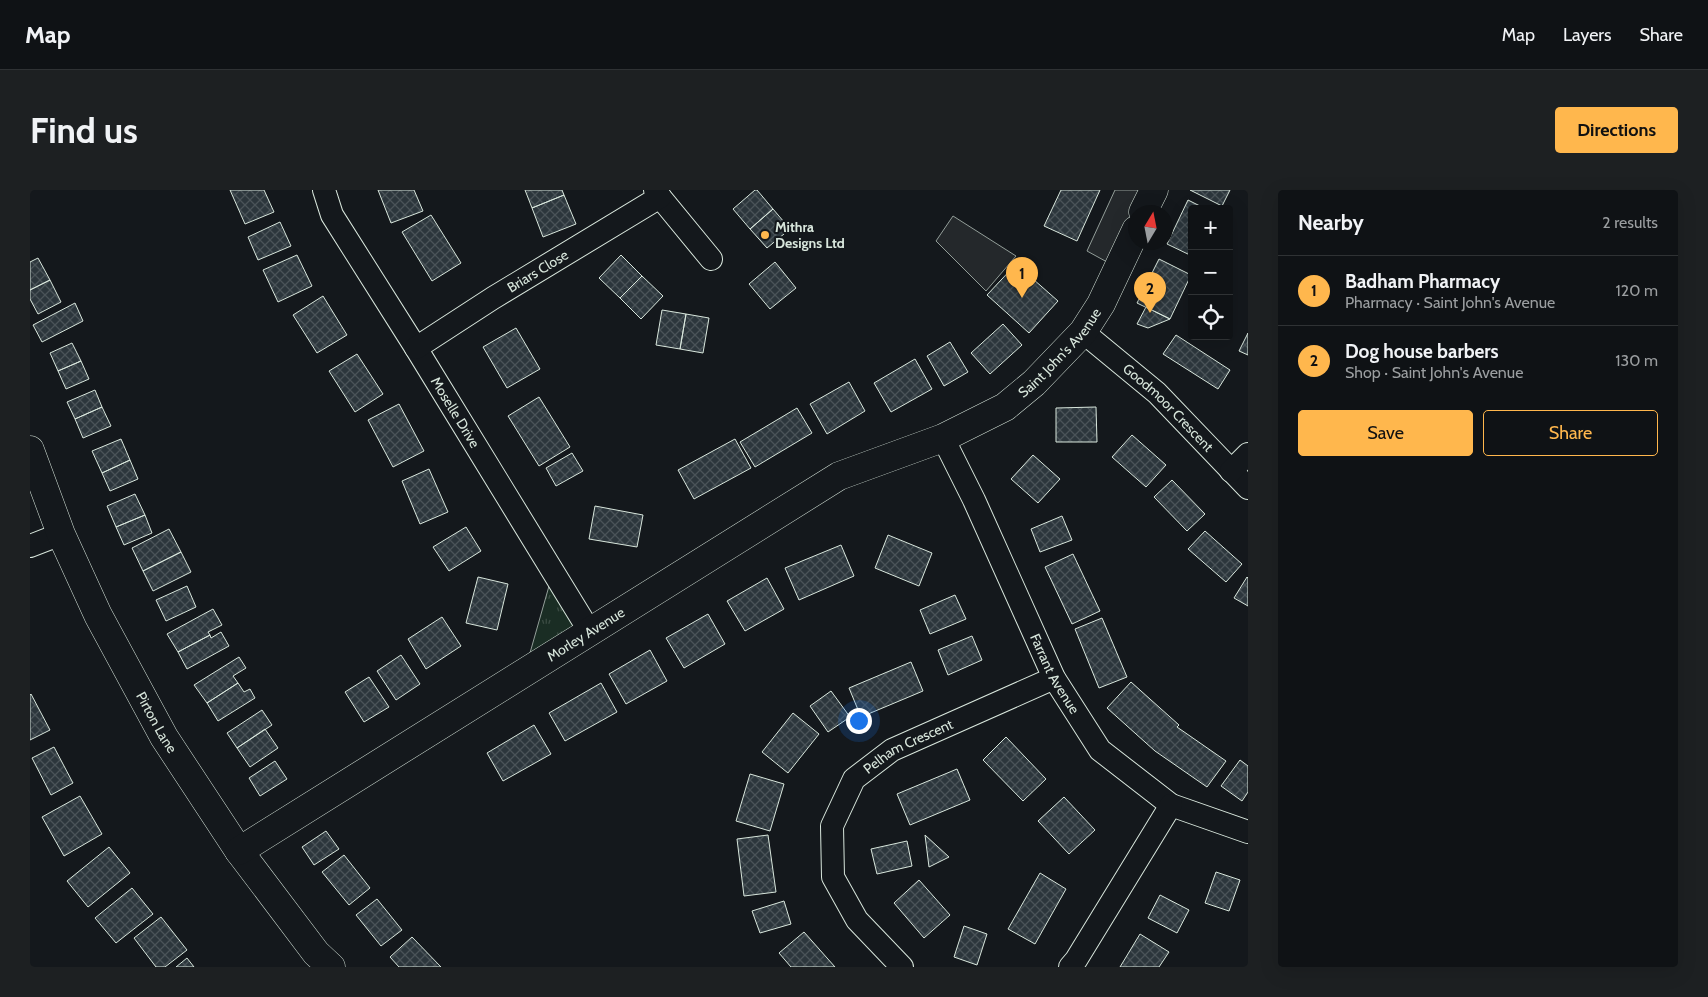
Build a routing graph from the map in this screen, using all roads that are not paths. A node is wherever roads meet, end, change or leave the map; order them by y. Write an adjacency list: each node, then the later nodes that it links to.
1 (324, 190): 8 (street, Moselle Drive)
2 (1154, 190): 4 (street)
3 (658, 193): 6 (street, Briars Close); 8 (street, Briars Close)
4 (1147, 205)
5 (1128, 247): 7 (street, Saint John's Avenue)
6 (711, 259)
7 (1083, 332): 9 (street, Saint John's Avenue); 12 (street, Goodmoor Crescent)
8 (416, 348): 16 (street, Moselle Drive)
9 (943, 438): 16 (street, Morley Avenue); 17 (street, Farrant Avenue)
10 (30, 450): 14 (street, Pirton Lane)
11 (1248, 454): 12 (street)
12 (1232, 471): 13 (street, Goodmoor Crescent)
13 (1248, 488)
14 (60, 534): 15 (street); 20 (street, Pirton Lane)
15 (30, 546)
16 (590, 632): 20 (street, Morley Avenue)
17 (1054, 678): 18 (street, Farrant Avenue); 22 (street, Pelham Crescent)
18 (1170, 805): 19 (street, Farrant Avenue); 23 (street)
19 (1248, 832)
20 (239, 851): 21 (street, Pirton Lane)
21 (331, 967)
22 (902, 967)
23 (1070, 967)

